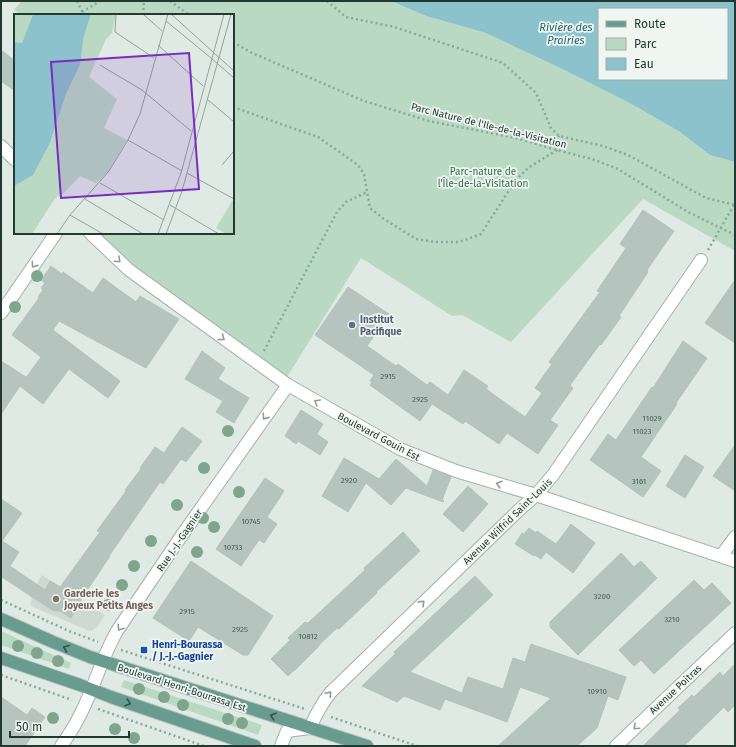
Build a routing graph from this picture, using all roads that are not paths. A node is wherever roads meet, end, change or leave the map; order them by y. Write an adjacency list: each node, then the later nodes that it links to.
1 (1, 146): 2 (street)
2 (14, 159)
3 (55, 234): 6 (street, one-way to 6)
4 (91, 234): 7 (street, Boulevard Gouin Est, one-way to 7)
5 (701, 260): 8 (street, Avenue Wilfrid Saint-Louis)
6 (1, 313)
7 (288, 385): 8 (street, Boulevard Gouin Est, one-way to 7); 15 (street, Rue J.-J.-Gagnier, one-way to 15)
8 (536, 495): 10 (street, Boulevard Gouin Est); 17 (street, Avenue Wilfrid Saint-Louis, one-way to 8)
9 (735, 537): 10 (street)
10 (721, 556): 11 (street, Boulevard Gouin Est)
11 (735, 561)
12 (1, 619): 15 (main road, Boulevard Henri-Bourassa Est, one-way to 12)
13 (735, 633): 22 (street, Avenue Poitras, one-way to 22)
14 (1, 658): 16 (main road)
15 (102, 661): 16 (street, Rue J.-J.-Gagnier); 17 (main road, Boulevard Henri-Bourassa Est, one-way to 15)
16 (91, 690): 18 (street, Rue J.-J.-Gagnier); 19 (main road, one-way to 19)
17 (310, 728): 20 (street); 21 (main road, Boulevard Henri-Bourassa Est)
18 (61, 746)
19 (255, 746)
20 (281, 746)
21 (367, 746)
22 (616, 746)

